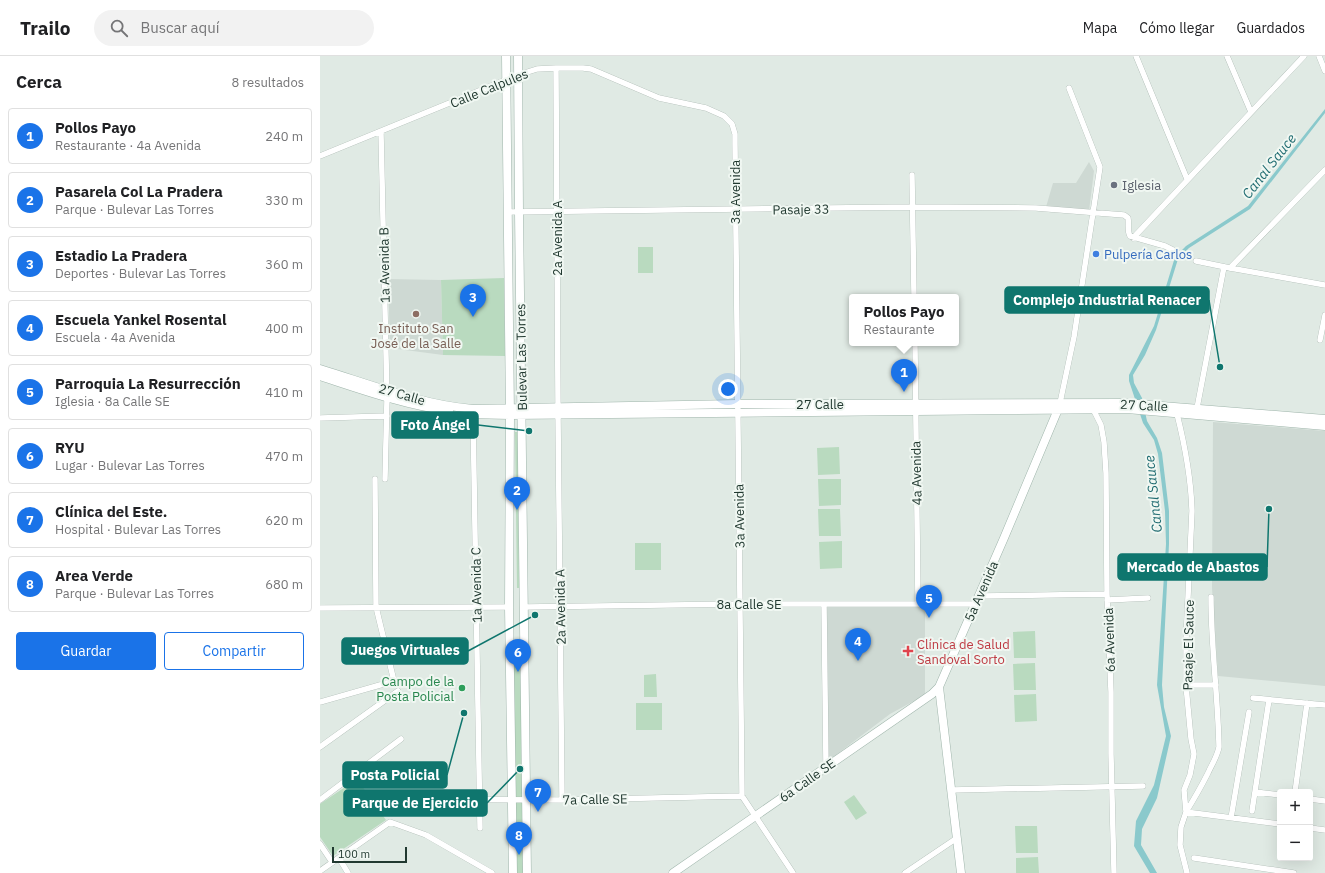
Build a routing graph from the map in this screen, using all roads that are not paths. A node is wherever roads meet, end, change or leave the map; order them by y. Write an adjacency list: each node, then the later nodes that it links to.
1 (506, 56): 10 (street, Bulevar Las Torres)
2 (518, 56): 9 (street, Bulevar Las Torres)
3 (1136, 56): 18 (street)
4 (1227, 56): 12 (street)
5 (1304, 56): 12 (street)
6 (1319, 56): 8 (street)
7 (556, 68): 9 (street, Calle Calpules); 14 (street, Calle Calpules); 23 (street, 2a Avenida A)
8 (1325, 71)
9 (518, 74): 10 (street, Calle Calpules); 22 (street, Bulevar Las Torres)
10 (506, 80): 13 (street, Calle Calpules); 21 (street, Bulevar Las Torres)
11 (1069, 88): 24 (street, 5a Avenida)
12 (1251, 112): 18 (street)
13 (381, 132): 15 (street, Calle Calpules); 36 (street, 1a Avenida B)
14 (735, 144): 20 (street, 3a Avenida)
15 (320, 156)
16 (1325, 170): 28 (street)
17 (912, 175): 19 (street)
18 (1187, 180): 25 (street)
19 (913, 207): 20 (street, Pasaje 33); 24 (street, Pasaje 33); 30 (street)
20 (735, 210): 23 (street, Pasaje 33); 40 (street, 3a Avenida)
21 (508, 212): 22 (street, Pasaje 33); 48 (street, Bulevar Las Torres)
22 (519, 212): 23 (street, Pasaje 33); 44 (street, Bulevar Las Torres)
23 (557, 212): 45 (street, 2a Avenida A)
24 (1093, 212): 25 (street, Pasaje 33); 39 (street, 5a Avenida)
25 (1134, 238): 26 (street)
26 (1177, 252)
27 (1196, 261): 28 (street)
28 (1227, 267): 29 (street); 42 (street)
29 (1325, 284)
30 (914, 294)
31 (1325, 315): 32 (street)
32 (1320, 340)
33 (915, 346): 38 (street, 4a Avenida)
34 (320, 369): 36 (street, 27 Calle)
35 (320, 376): 36 (street, 27 Calle)
36 (387, 394): 46 (street, 27 Calle); 48 (street, 27 Calle); 49 (street, 1a Avenida B)
37 (1126, 406): 39 (street, 27 Calle); 41 (street, 27 Calle); 43 (street, 27 Calle)
38 (915, 407): 39 (street, 27 Calle); 40 (street, 27 Calle); 61 (street, 4a Avenida)
39 (1059, 407): 43 (street, 27 Calle); 58 (street, 5a Avenida)
40 (737, 408): 45 (street, 27 Calle); 59 (street, 3a Avenida)
41 (1155, 408): 42 (street, 27 Calle); 47 (street, 27 Calle)
42 (1197, 408): 51 (street, 27 Calle)
43 (1093, 409): 55 (street, 6a Avenida)
44 (522, 411): 45 (street, 27 Calle); 48 (street, 27 Calle); 66 (street, Bulevar Las Torres)
45 (558, 411): 62 (street, 2a Avenida A)
46 (473, 414): 48 (street, 27 Calle); 64 (street, 1a Avenida C)
47 (1176, 414): 52 (street, 27 Calle); 68 (street, Pasaje El Sauce)
48 (510, 415): 65 (street, Bulevar Las Torres)
49 (387, 416): 50 (street); 54 (street, 1a Avenida B)
50 (320, 418)
51 (1325, 419)
52 (1325, 426)
53 (375, 479): 63 (street)
54 (385, 479)
55 (1107, 597): 57 (street, 8a Calle SE); 58 (street, 8a Calle SE); 82 (street, 6a Avenida)
56 (1211, 597): 69 (street)
57 (1148, 598)
58 (977, 600): 61 (street, 8a Calle SE); 70 (street, 5a Avenida)
59 (740, 604): 60 (street, 8a Calle SE); 62 (street, 8a Calle SE); 87 (street, 3a Avenida)
60 (824, 604): 61 (street, 8a Calle SE); 80 (street)
61 (918, 604)
62 (560, 606): 66 (street, 8a Calle SE); 94 (street, 2a Avenida A)
63 (376, 607): 64 (street); 67 (street); 74 (street)
64 (476, 607): 65 (street); 89 (street, 1a Avenida C)
65 (509, 607): 90 (street, Bulevar Las Torres)
66 (524, 607): 91 (street, Bulevar Las Torres)
67 (320, 608)
68 (1186, 685): 69 (street); 97 (street, Pasaje El Sauce)
69 (1216, 685): 97 (street)
70 (939, 688): 80 (street, 6a Calle SE); 84 (street, 5a Avenida)
71 (398, 691): 79 (street)
72 (1253, 698): 73 (street)
73 (1269, 700): 75 (street); 85 (street)
74 (320, 702)
75 (1307, 703): 76 (street); 83 (street)
76 (1325, 704)
77 (1248, 712): 99 (street)
78 (401, 739): 93 (street)
79 (320, 747)
80 (826, 767): 98 (street, 6a Calle SE)
81 (1143, 786): 82 (street)
82 (1112, 787): 84 (street); 118 (street, 6a Avenida)
83 (1295, 789)
84 (951, 790): 104 (street, 5a Avenida)
85 (1254, 792): 86 (street); 96 (street)
86 (1277, 795)
87 (742, 796): 94 (street, 7a Calle SE); 98 (street)
88 (376, 799): 89 (street, 7a Calle SE)
89 (479, 799): 90 (street, 7a Calle SE); 101 (street, 1a Avenida C)
90 (512, 799): 91 (street, 7a Calle SE); 112 (street, Bulevar Las Torres)
91 (526, 799): 94 (street, 7a Calle SE); 113 (street, Bulevar Las Torres)
92 (1313, 799): 95 (street)
93 (320, 800)
94 (562, 800)
95 (1325, 801)
96 (1252, 811)
97 (1186, 812): 99 (street); 119 (street, Pasaje El Sauce)
98 (755, 817): 114 (street, 6a Calle SE); 115 (street)
99 (1231, 818): 100 (street)
100 (1277, 824)
101 (480, 828)
102 (1313, 828): 103 (street)
103 (1325, 830)
104 (957, 838): 116 (street); 117 (street, 5a Avenida)
105 (320, 844): 108 (street)
106 (339, 858): 108 (street); 110 (street); 111 (street)
107 (1194, 858): 120 (street)
108 (332, 862): 109 (street)
109 (320, 871)
110 (348, 873)
111 (492, 873)
112 (513, 873)
113 (527, 873)
114 (673, 873)
115 (794, 873)
116 (905, 873)
117 (961, 873)
118 (1114, 873)
119 (1187, 873)
120 (1294, 873)

